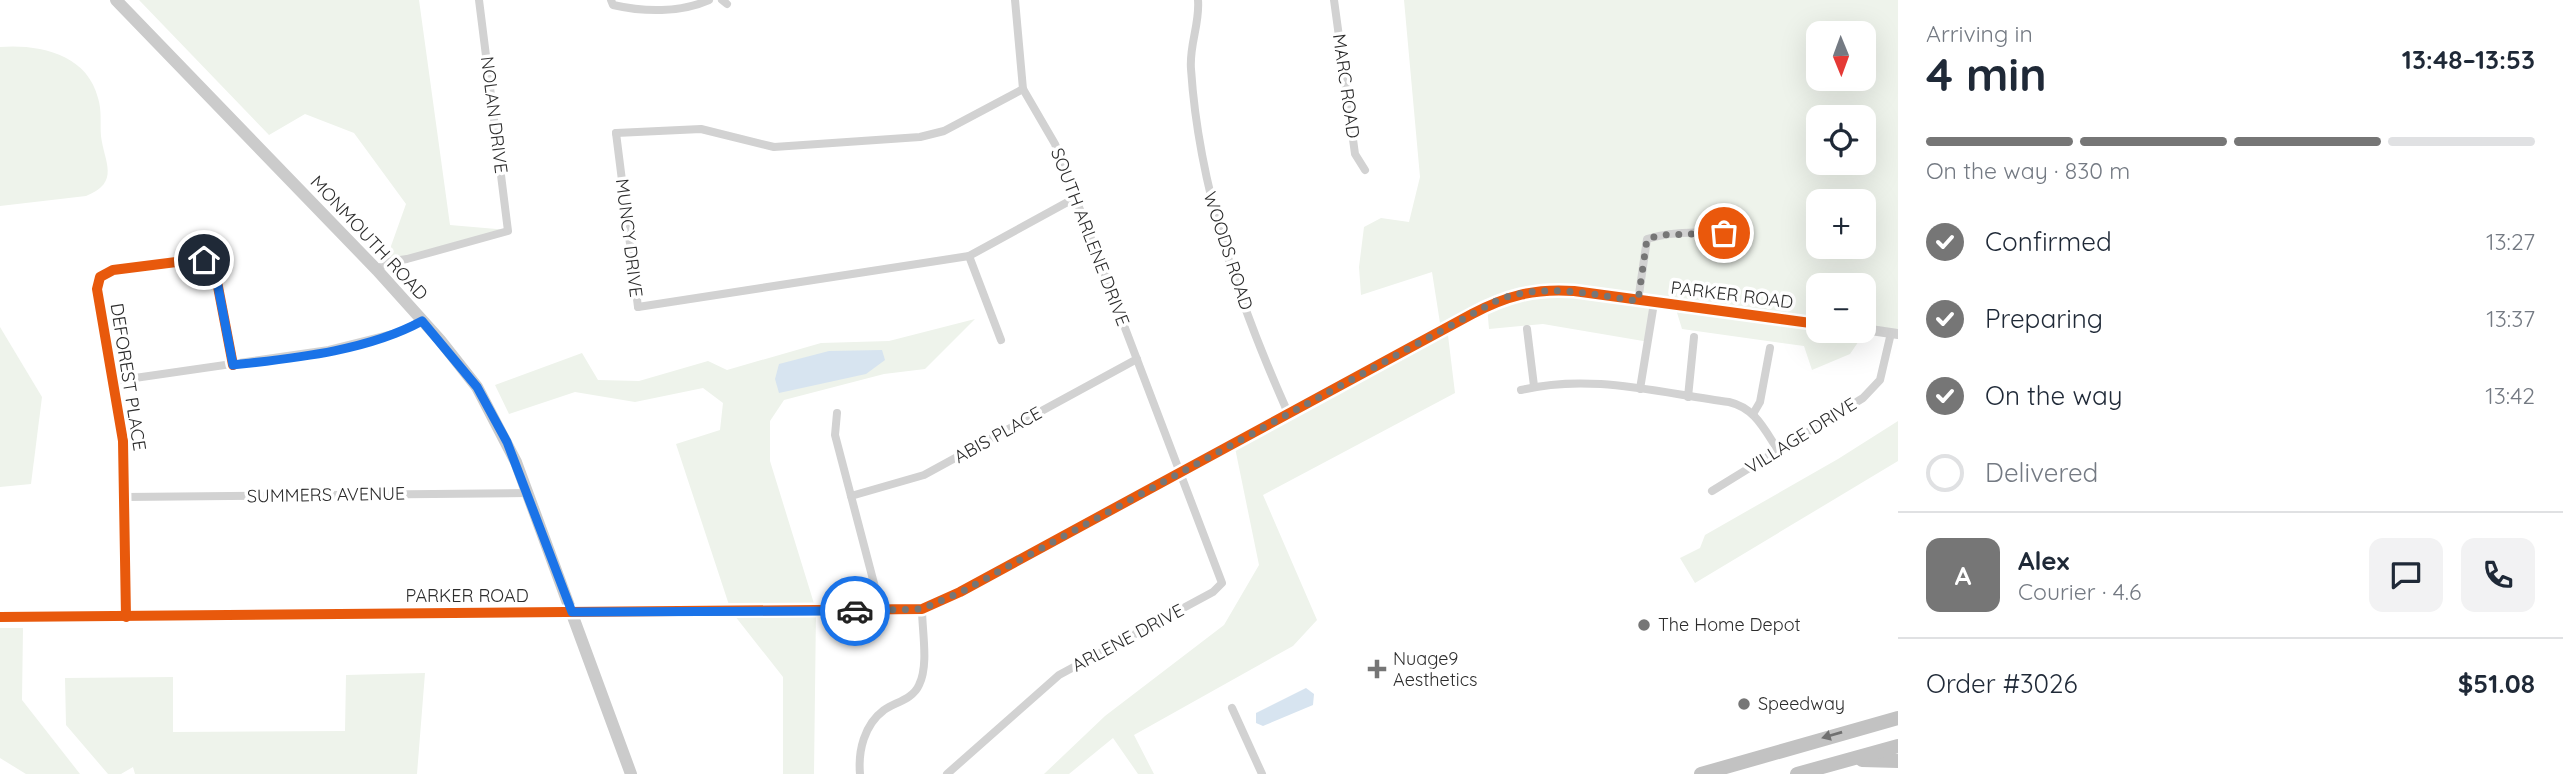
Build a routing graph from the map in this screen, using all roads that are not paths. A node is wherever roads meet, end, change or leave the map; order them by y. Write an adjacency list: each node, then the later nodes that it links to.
1 (116, 0): 14 (main road, MONMOUTH ROAD)
2 (479, 0): 14 (street, NOLAN DRIVE)
3 (709, 0): 7 (street)
4 (1015, 0): 9 (street, SOUTH ARLENE DRIVE)
5 (1198, 0): 35 (street, WOODS ROAD)
6 (1334, 0): 10 (street, MARC ROAD)
7 (612, 2): 8 (street)
8 (606, 12)
9 (1023, 89): 11 (street, SOUTH ARLENE DRIVE); 17 (street, MUNCY DRIVE)
10 (1365, 170)
11 (1075, 198): 13 (street, MUNCY DRIVE); 27 (street, SOUTH ARLENE DRIVE)
12 (1746, 243): 15 (street)
13 (969, 256): 17 (street, MUNCY DRIVE); 25 (street)
14 (377, 270): 19 (main road, MONMOUTH ROAD)
15 (1638, 301): 16 (street, PARKER ROAD); 35 (street, PARKER ROAD)
16 (1654, 303): 20 (street, PARKER ROAD); 31 (street)
17 (638, 307): 18 (street)
18 (631, 316)
19 (422, 321): 28 (street); 40 (main road, MONMOUTH ROAD)
20 (1806, 322)
21 (1527, 330): 30 (street)
22 (1876, 331): 23 (street)
23 (1895, 333): 37 (street, VILLAGE DRIVE)
24 (1694, 337): 33 (street)
25 (1001, 340)
26 (1770, 348): 36 (street)
27 (1137, 359): 38 (street, SOUTH ARLENE DRIVE); 41 (street, ABIS PLACE)
28 (233, 365): 29 (street); 29 (street, DEFOREST PLACE)
29 (114, 381): 42 (street, DEFOREST PLACE)
30 (1535, 386): 31 (street); 32 (street)
31 (1640, 389): 33 (street)
32 (1521, 390)
33 (1688, 397): 36 (street)
34 (837, 413): 41 (street)
35 (1288, 413): 38 (street, PARKER ROAD)
36 (1753, 414): 37 (street)
37 (1778, 450): 39 (street, VILLAGE DRIVE)
38 (1181, 473): 43 (street, PARKER ROAD); 55 (street, ARLENE DRIVE)
39 (1712, 491)
40 (528, 493): 42 (street, SUMMERS AVENUE); 45 (main road, MONMOUTH ROAD)
41 (851, 496): 44 (street)
42 (124, 497): 47 (street, DEFOREST PLACE)
43 (922, 609): 44 (street, PARKER ROAD); 54 (street)
44 (881, 610): 45 (street, PARKER ROAD)
45 (572, 612): 47 (street, PARKER ROAD); 53 (main road, MONMOUTH ROAD)
46 (0, 617): 47 (street, PARKER ROAD)
47 (126, 617)
48 (1232, 708): 56 (street)
49 (1898, 718): 57 (highway, one-way to 57)
50 (1898, 746): 51 (highway)
51 (1846, 760): 52 (highway); 58 (highway)
52 (1898, 761)
53 (631, 774)
54 (860, 774)
55 (947, 774)
56 (1262, 774)
57 (1701, 774)
58 (1797, 774)

